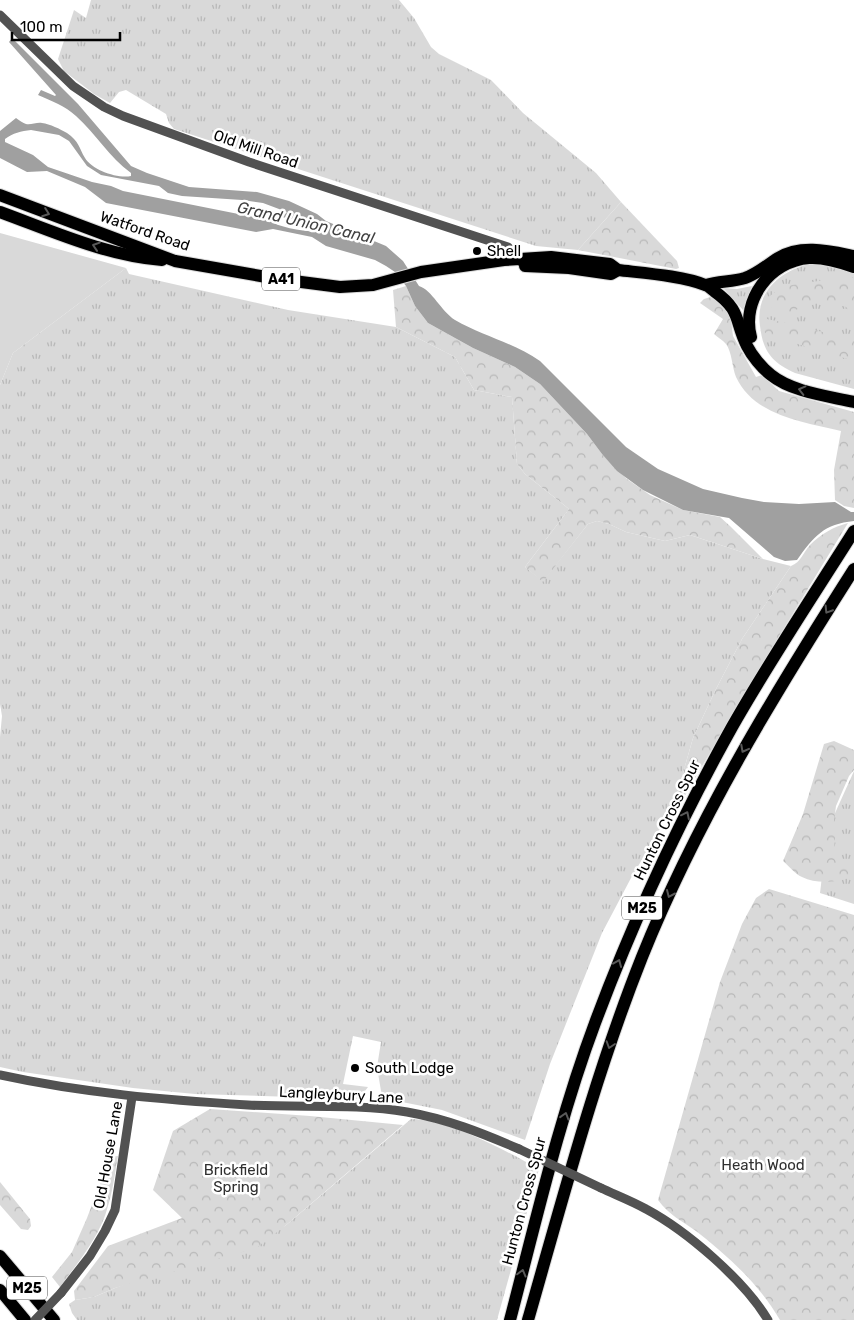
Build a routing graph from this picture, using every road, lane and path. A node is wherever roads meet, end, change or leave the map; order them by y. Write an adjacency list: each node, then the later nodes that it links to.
1 (0, 15): 7 (street, Old Mill Road)
2 (0, 196): 5 (highway, Watford Road / A41, one-way to 5)
3 (0, 212): 5 (highway, Watford Road / A41, one-way to 3)
4 (854, 256): 11 (highway)
5 (175, 261): 7 (highway, Watford Road / A41)
6 (854, 262): 8 (highway)
7 (522, 263): 11 (highway, A41)
8 (841, 263): 9 (highway); 10 (highway)
9 (854, 267)
10 (777, 270): 11 (highway, A41); 12 (highway)
11 (716, 284): 12 (highway, A41)
12 (756, 359): 13 (highway, one-way to 12)
13 (854, 402)
14 (854, 531): 23 (highway, Hunton Cross Spur / M25, one-way to 14)
15 (854, 569): 24 (highway, M25, one-way to 24)
16 (0, 1075): 17 (street, Langleybury Lane)
17 (132, 1097): 21 (street, Old House Lane, bridge); 25 (street, Langleybury Lane, bridge)
18 (0, 1256): 22 (highway, M25)
19 (0, 1290): 20 (highway, M25)
20 (25, 1320)
21 (35, 1320)
22 (54, 1320)
23 (510, 1320)
24 (528, 1320)
25 (768, 1320)

